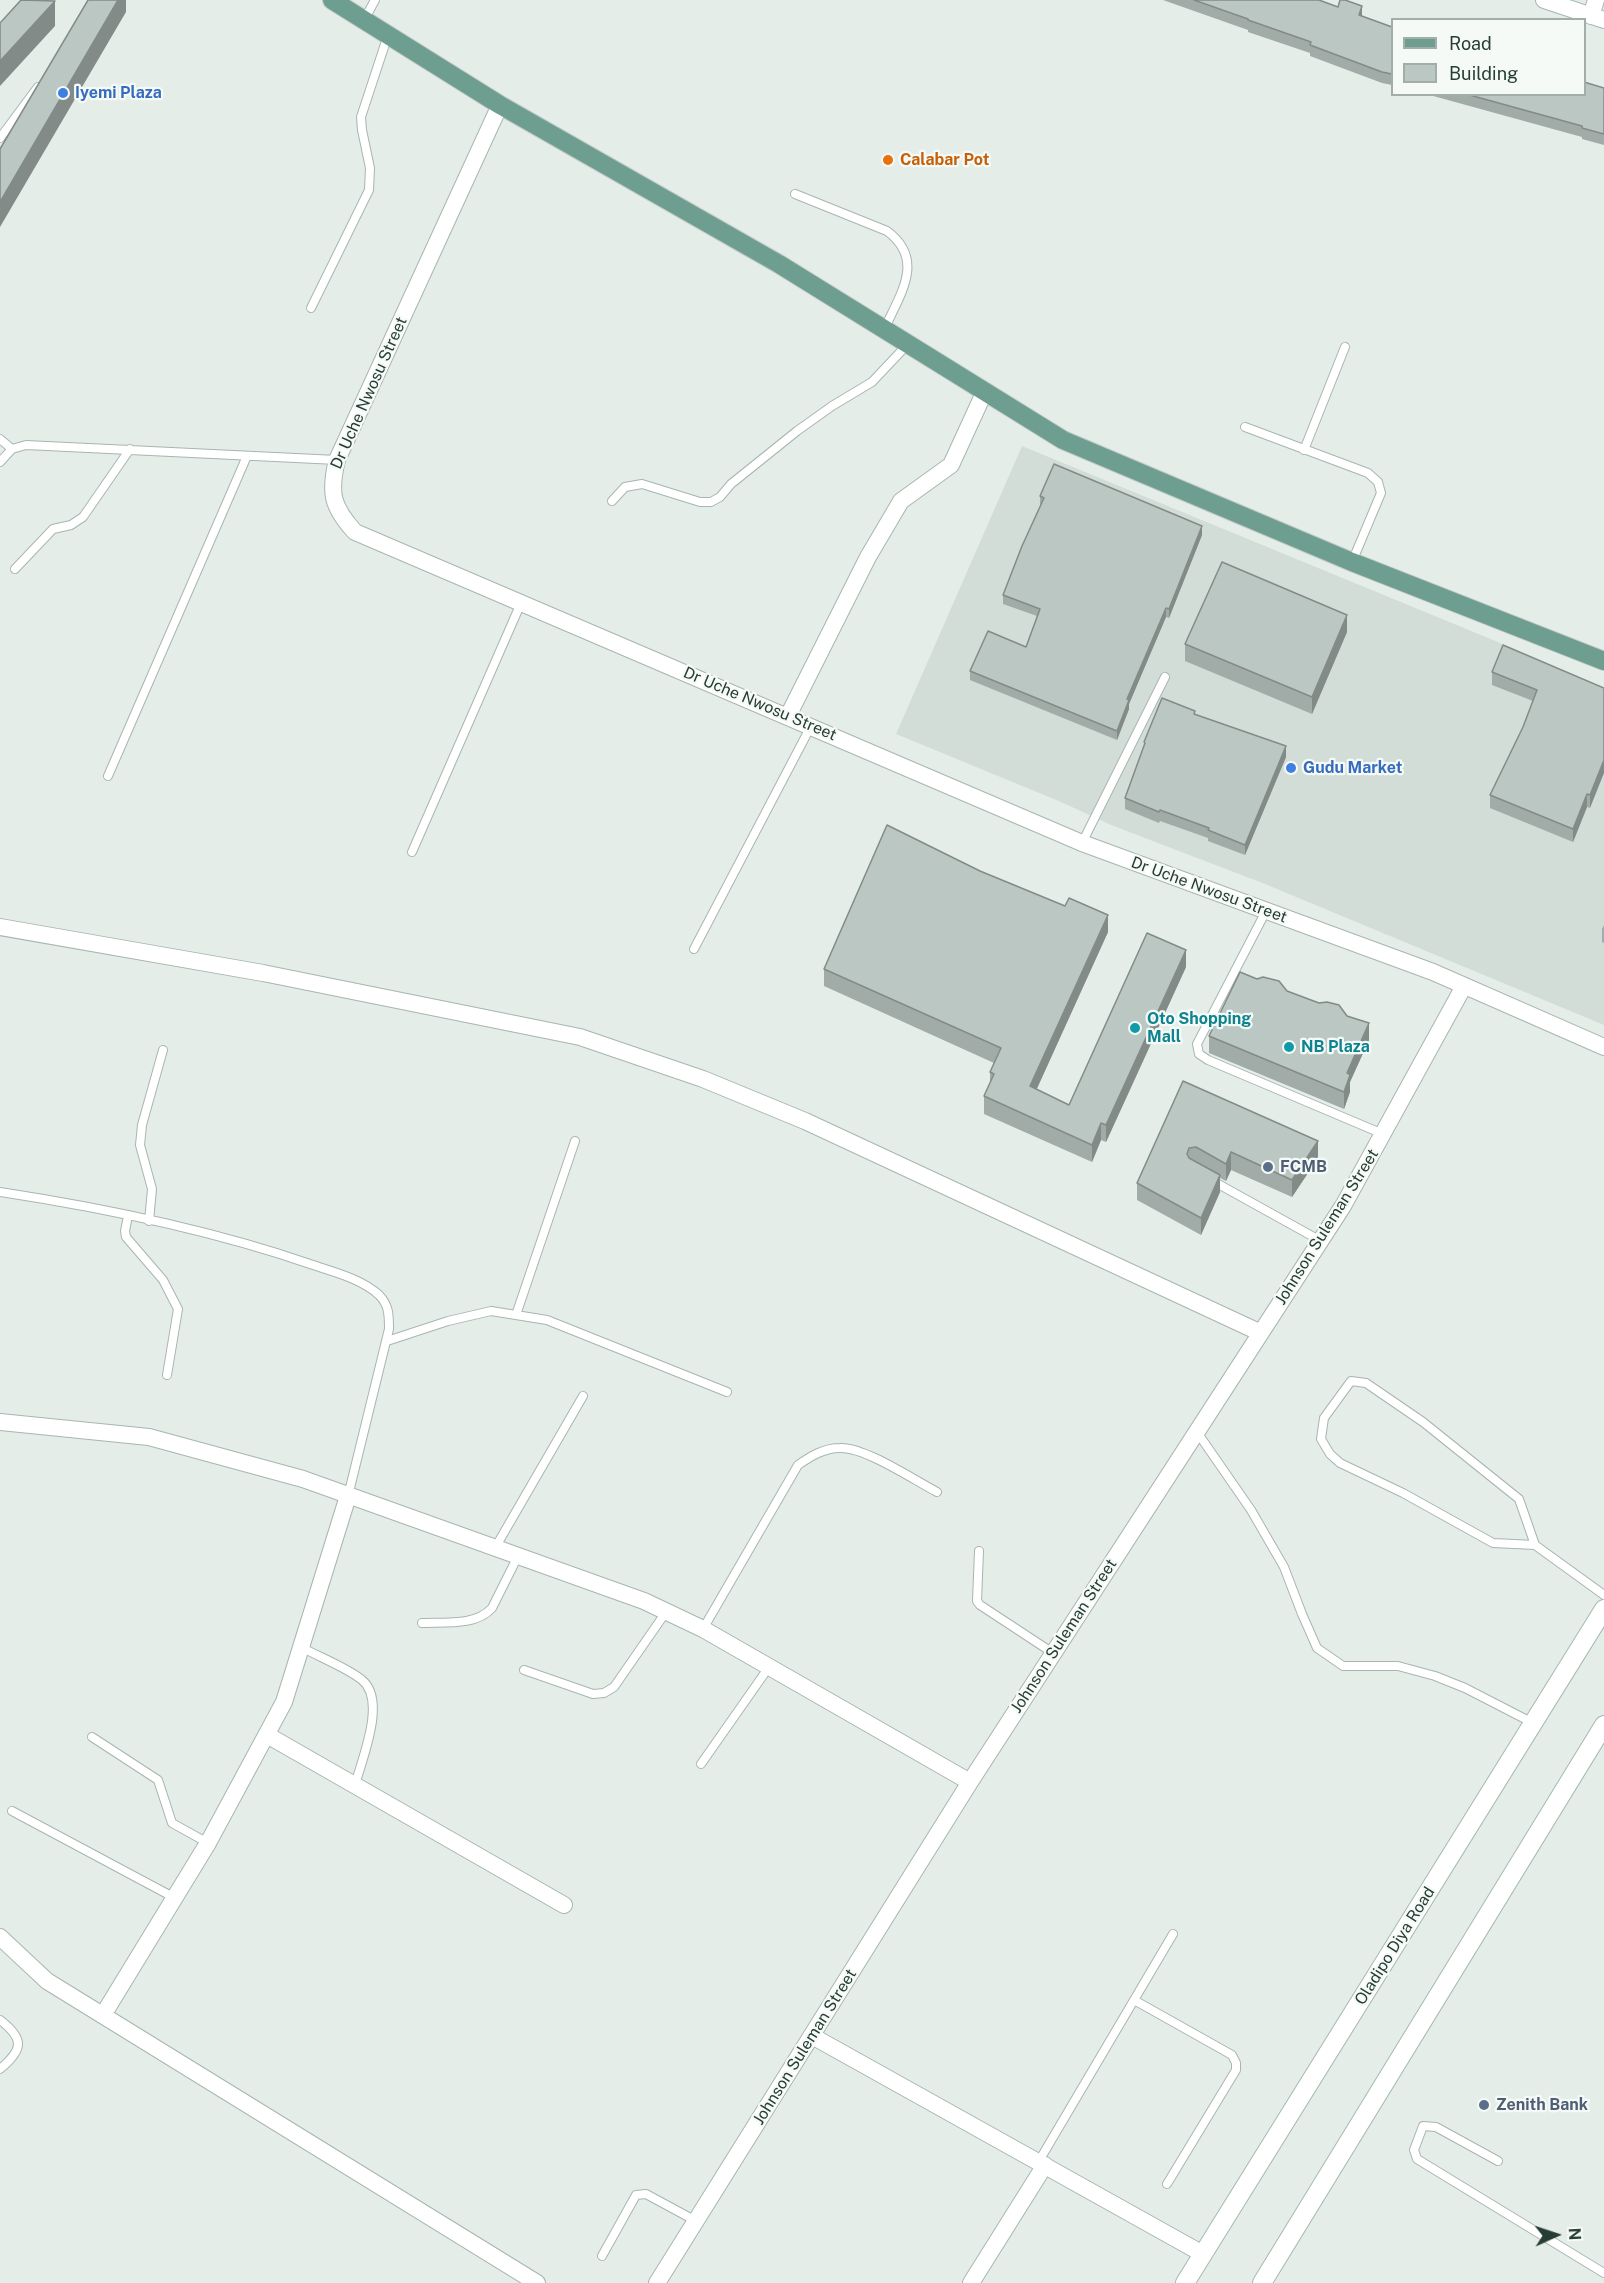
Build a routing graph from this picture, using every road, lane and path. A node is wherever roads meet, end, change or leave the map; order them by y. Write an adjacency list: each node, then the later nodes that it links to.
1 (332, 0): 5 (main road)
2 (375, 0): 5 (lane)
3 (1544, 0): 4 (street)
4 (1597, 12)
5 (364, 20): 6 (main road)
6 (388, 35): 8 (main road); 11 (lane)
7 (40, 83): 9 (lane)
8 (500, 105): 12 (main road); 22 (street, Dr Uche Nwosu Street)
9 (0, 138)
10 (795, 194): 12 (lane)
11 (311, 308)
12 (884, 330): 13 (main road)
13 (907, 345): 15 (main road); 24 (lane)
14 (1345, 347): 20 (lane)
15 (984, 393): 25 (main road); 30 (street)
16 (1245, 427): 20 (lane)
17 (0, 439): 18 (lane)
18 (12, 449): 19 (lane); 23 (lane)
19 (130, 449): 21 (lane); 26 (lane)
20 (1304, 450): 25 (lane)
21 (247, 456): 22 (lane); 32 (lane)
22 (337, 460): 27 (street, Dr Uche Nwosu Street)
23 (0, 462)
24 (612, 501)
25 (1352, 562): 28 (main road)
26 (15, 569)
27 (521, 603): 30 (street, Dr Uche Nwosu Street); 34 (lane)
28 (1604, 661)
29 (1165, 677): 33 (lane)
30 (788, 716): 31 (street, Dr Uche Nwosu Street)
31 (812, 726): 33 (street, Dr Uche Nwosu Street); 37 (lane)
32 (108, 776)
33 (1082, 843): 35 (street, Dr Uche Nwosu Street)
34 (412, 852)
35 (1266, 910): 38 (street, Dr Uche Nwosu Street); 41 (lane)
36 (0, 927): 49 (street)
37 (694, 949)
38 (1464, 986): 39 (street, Dr Uche Nwosu Street); 41 (street, Johnson Suleman Street)
39 (1604, 1047)
40 (163, 1050): 46 (lane)
41 (1383, 1134): 47 (street, Johnson Suleman Street)
42 (575, 1141): 48 (lane)
43 (1203, 1176): 47 (lane)
44 (0, 1192): 45 (lane)
45 (128, 1216): 46 (lane); 51 (lane)
46 (149, 1221): 50 (lane)
47 (1321, 1241): 49 (street, Johnson Suleman Street)
48 (516, 1315): 50 (lane); 52 (lane)
49 (1261, 1333): 55 (street, Johnson Suleman Street)
50 (387, 1341): 57 (lane)
51 (167, 1375)
52 (727, 1392)
53 (584, 1396): 59 (lane)
54 (0, 1422): 57 (street)
55 (1197, 1432): 68 (street, Johnson Suleman Street); 71 (lane)
56 (937, 1492): 66 (lane)
57 (348, 1496): 59 (street); 67 (street)
58 (1535, 1545): 58 (lane); 62 (lane)
59 (495, 1548): 61 (street)
60 (979, 1551): 68 (lane)
61 (518, 1556): 64 (street); 65 (lane)
62 (1604, 1595)
63 (1604, 1609): 71 (main road, Oladipo Diya Road)
64 (666, 1612): 66 (street); 70 (lane)
65 (422, 1623)
66 (703, 1629): 69 (street)
67 (301, 1647): 73 (street); 77 (lane)
68 (1053, 1653): 76 (street, Johnson Suleman Street)
69 (769, 1667): 75 (lane); 76 (street)
70 (524, 1670)
71 (1533, 1723): 93 (main road, Oladipo Diya Road)
72 (1604, 1725): 100 (main road)
73 (267, 1735): 77 (street); 79 (street)
74 (92, 1737): 79 (lane)
75 (701, 1764)
76 (970, 1782): 87 (street, Johnson Suleman Street)
77 (355, 1785): 81 (street)
78 (12, 1811): 80 (lane)
79 (208, 1843): 80 (street)
80 (175, 1898): 85 (street)
81 (564, 1905)
82 (1173, 1934): 84 (lane)
83 (0, 1937): 85 (street)
84 (1134, 2000): 90 (lane); 91 (lane)
85 (103, 2015): 96 (street)
86 (0, 2020): 88 (lane)
87 (812, 2036): 90 (street); 92 (street, Johnson Suleman Street)
88 (0, 2069)
89 (1498, 2161): 95 (lane)
90 (1042, 2163): 93 (street); 98 (street)
91 (1167, 2184)
92 (696, 2222): 94 (lane); 97 (street, Johnson Suleman Street)
93 (1203, 2254): 99 (main road, Oladipo Diya Road)
94 (602, 2256)
95 (1604, 2273)
96 (537, 2283)
97 (657, 2283)
98 (972, 2283)
99 (1185, 2283)
100 (1262, 2283)

